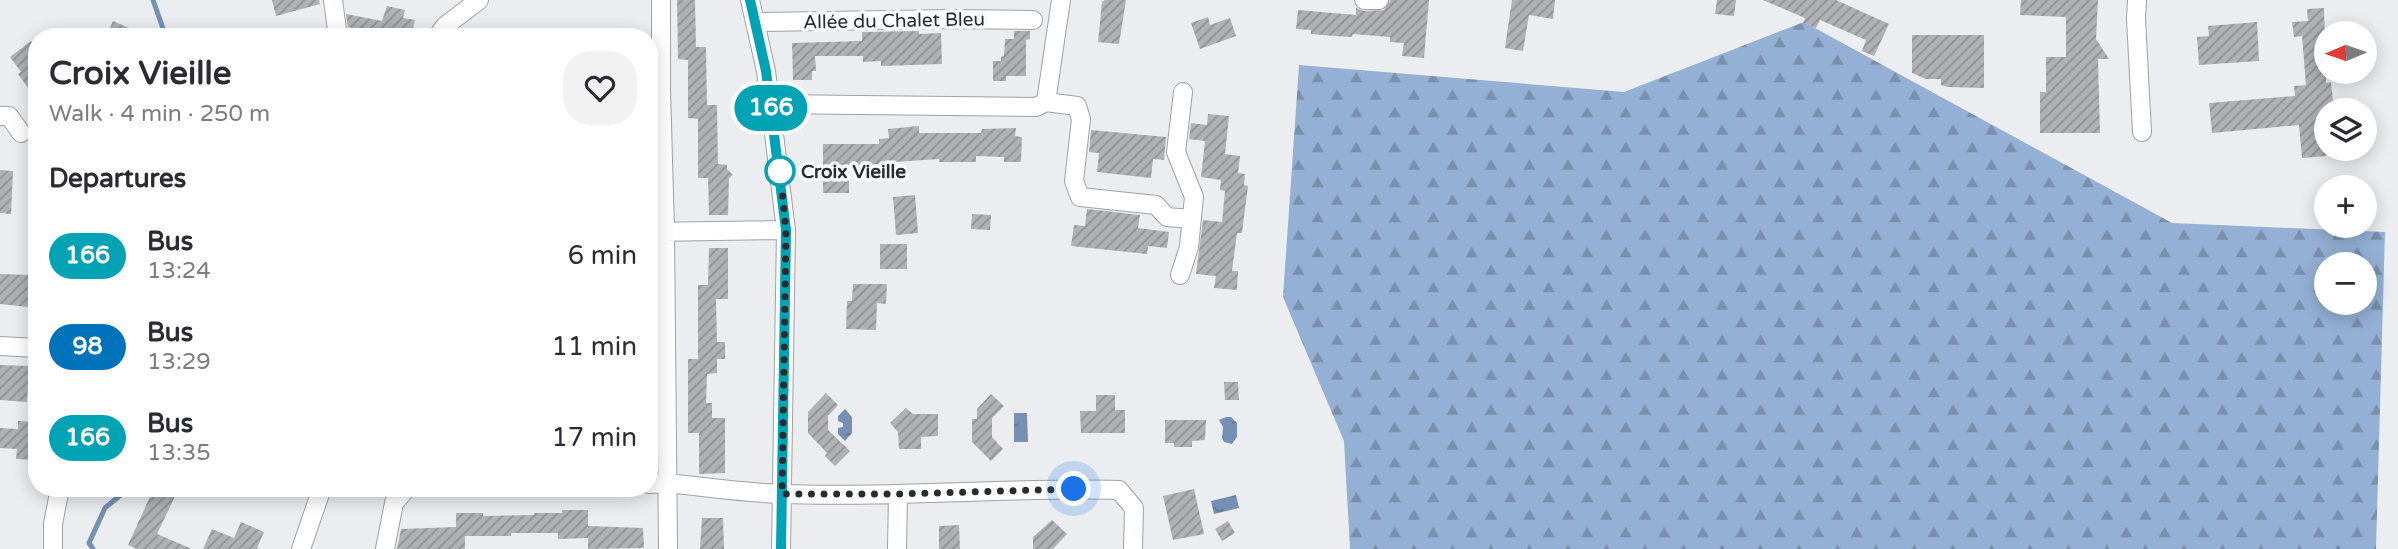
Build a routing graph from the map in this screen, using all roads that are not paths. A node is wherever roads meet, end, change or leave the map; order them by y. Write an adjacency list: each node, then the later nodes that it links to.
1 (333, 0): 11 (street)
2 (479, 0): 12 (street)
3 (661, 0): 13 (street)
4 (750, 0): 10 (street)
5 (1061, 0): 15 (street)
6 (1364, 0): 7 (street)
7 (1379, 0)
8 (2137, 0): 18 (street)
9 (1033, 20): 10 (street, Allée du Chalet Bleu)
10 (756, 22): 16 (street)
11 (337, 28)
12 (444, 28)
13 (658, 44)
14 (1183, 92): 20 (street)
15 (1046, 102): 16 (street); 20 (street)
16 (770, 104): 21 (street)
17 (0, 116): 19 (street)
18 (2142, 132)
19 (22, 133)
20 (1192, 219): 23 (street)
21 (786, 230): 22 (street); 27 (street)
22 (658, 232)
23 (1180, 275)
24 (0, 346): 25 (street)
25 (28, 348)
26 (658, 484): 27 (street); 35 (street)
27 (782, 494): 28 (street); 36 (street)
28 (898, 494): 37 (street); 38 (street)
29 (58, 497): 32 (street)
30 (319, 497): 33 (street)
31 (399, 497): 34 (street)
32 (53, 549)
33 (301, 549)
34 (385, 549)
35 (668, 549)
36 (781, 549)
37 (897, 549)
38 (1133, 549)

